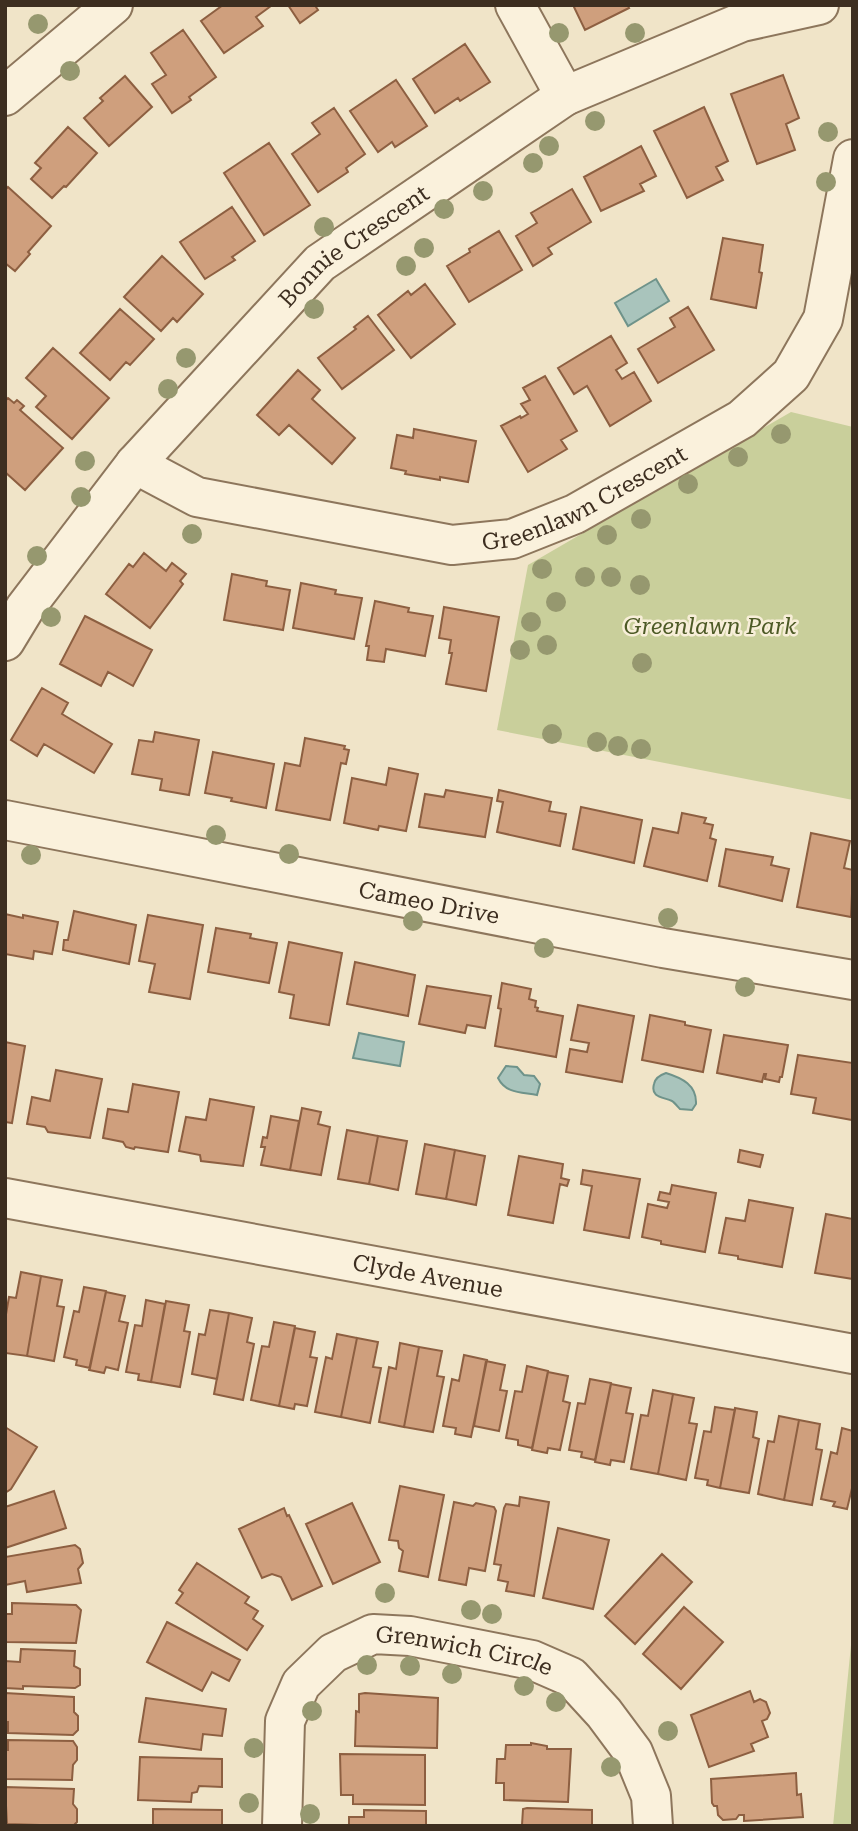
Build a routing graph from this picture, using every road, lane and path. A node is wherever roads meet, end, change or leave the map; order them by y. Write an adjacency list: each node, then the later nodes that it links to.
1 (113, 5): 4 (street)
2 (515, 5): 5 (street)
3 (819, 5): 5 (street, Bonnie Crescent)
4 (5, 96)
5 (565, 96): 7 (street, Bonnie Crescent)
6 (853, 159): 7 (street, Greenlawn Crescent)
7 (135, 464): 8 (street, Bonnie Crescent)
8 (5, 640)
9 (5, 820): 10 (street, Cameo Drive)
10 (853, 980)
11 (5, 1198): 12 (street, Clyde Avenue)
12 (853, 1354)
13 (282, 1826): 14 (street, Grenwich Circle)
14 (653, 1826)

